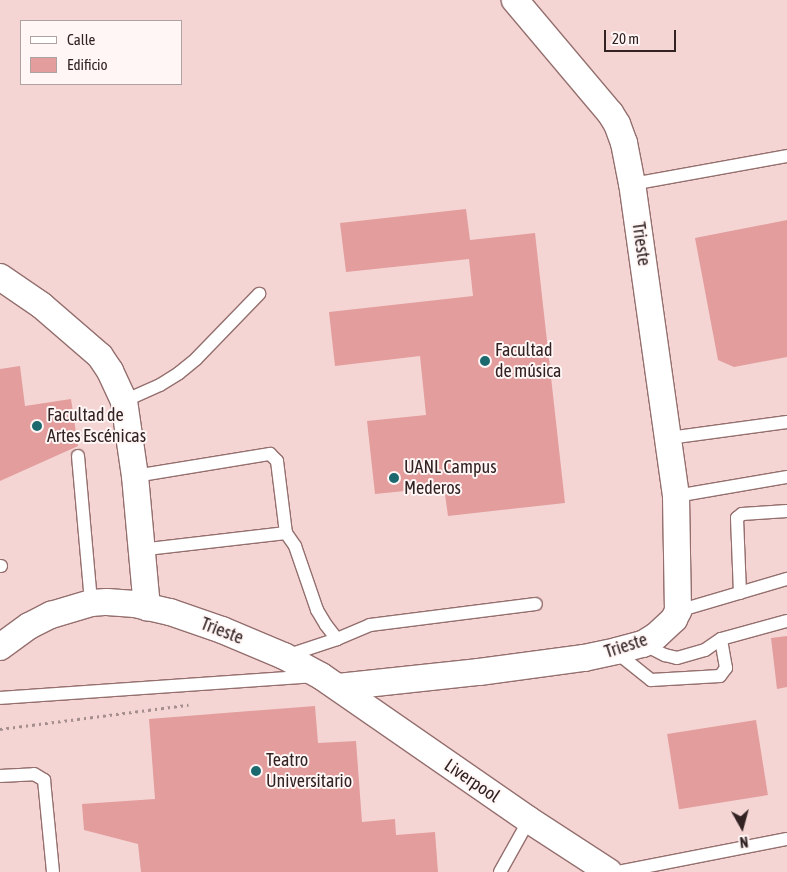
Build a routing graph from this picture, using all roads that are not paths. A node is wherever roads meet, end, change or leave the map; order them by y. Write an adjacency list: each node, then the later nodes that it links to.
1 (515, 0): 3 (street, Trieste)
2 (787, 156): 3 (lane)
3 (632, 184): 8 (street, Trieste)
4 (0, 277): 6 (street)
5 (259, 294): 6 (lane)
6 (124, 401): 10 (street)
7 (787, 422): 8 (lane)
8 (669, 438): 12 (street, Trieste)
9 (78, 456): 18 (lane)
10 (136, 476): 14 (lane); 15 (street)
11 (787, 477): 12 (lane)
12 (676, 496): 21 (street, Trieste)
13 (787, 510): 17 (lane)
14 (286, 533): 15 (lane); 23 (lane)
15 (140, 550): 20 (street)
16 (787, 579): 17 (lane)
17 (740, 593): 21 (lane)
18 (91, 603): 20 (street, Trieste); 26 (street, Trieste)
19 (536, 604): 23 (lane)
20 (147, 607): 28 (street, Trieste)
21 (678, 611): 25 (street, Trieste)
22 (787, 621): 24 (lane)
23 (337, 639): 28 (lane)
24 (721, 639): 25 (lane); 27 (lane)
25 (643, 644): 27 (street, Trieste)
26 (0, 647)
27 (616, 651): 29 (street, Trieste)
28 (284, 656): 29 (street, Trieste)
29 (329, 681): 30 (lane); 32 (street, Liverpool)
30 (0, 698)
31 (0, 776): 34 (lane)
32 (530, 820): 35 (lane); 36 (street, Liverpool)
33 (786, 839): 37 (lane)
34 (53, 872)
35 (500, 872)
36 (609, 872)
37 (618, 872)

